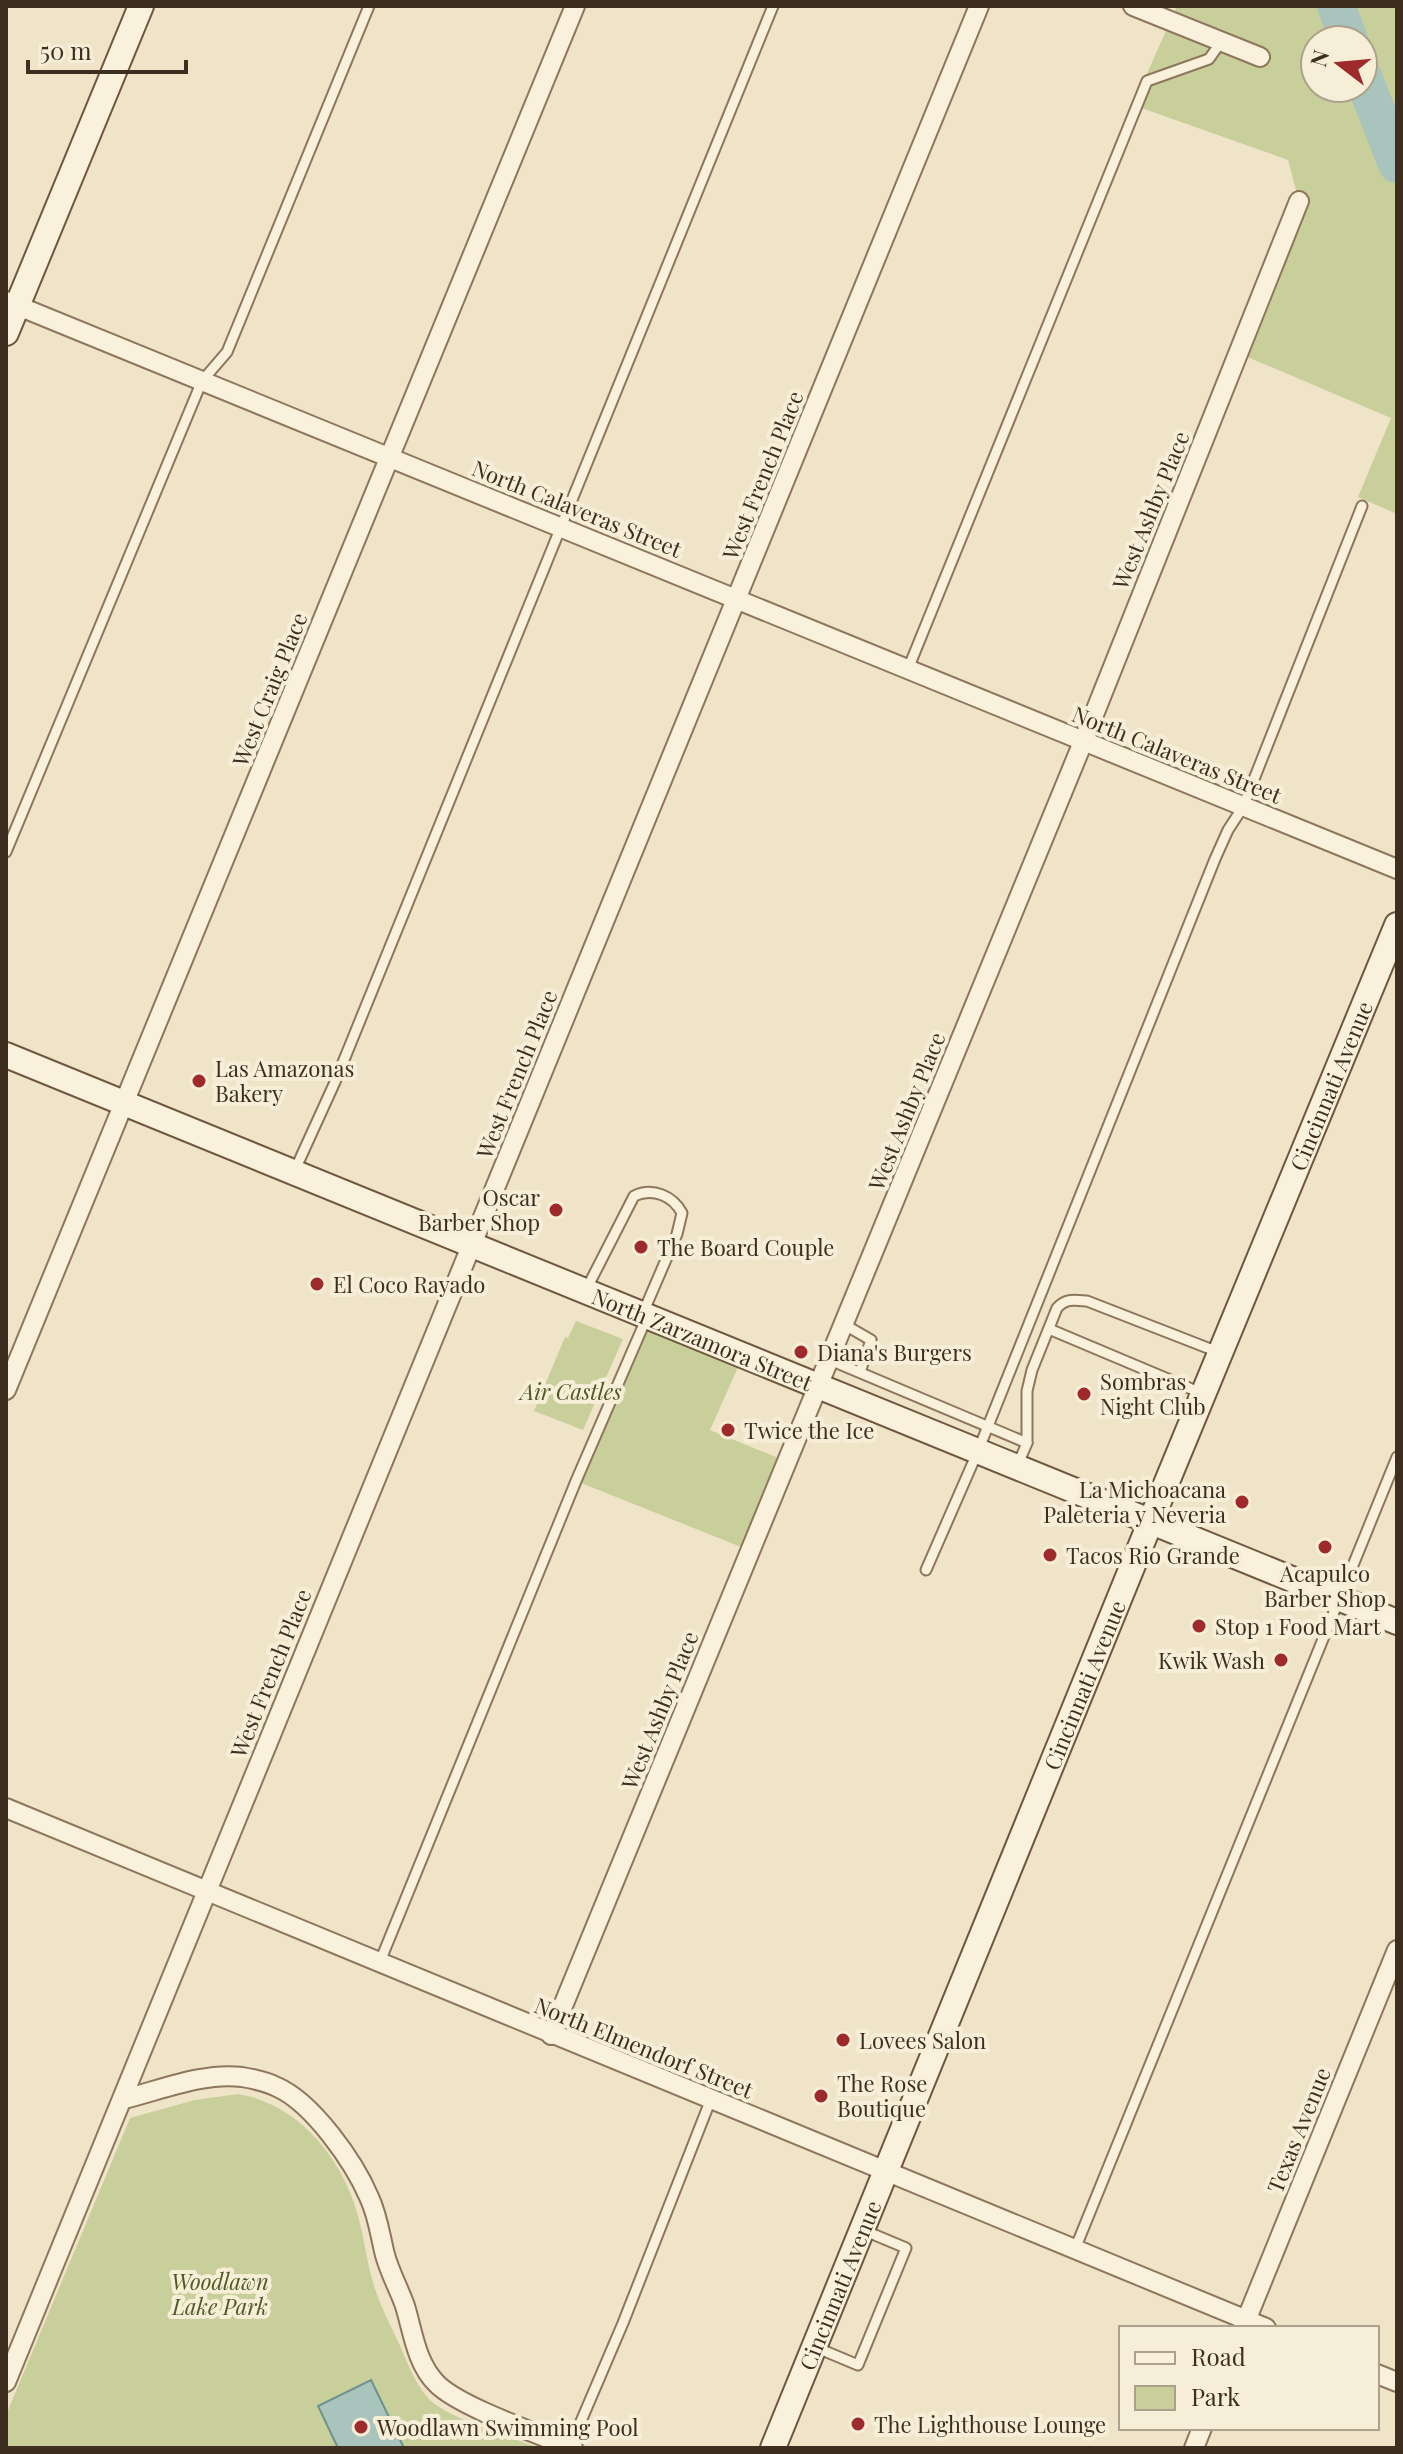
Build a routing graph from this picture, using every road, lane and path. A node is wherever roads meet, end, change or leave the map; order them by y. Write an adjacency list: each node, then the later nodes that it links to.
1 (141, 6): 10 (street)
2 (369, 6): 12 (lane)
3 (575, 6): 13 (street, West Craig Place)
4 (773, 6): 15 (lane)
5 (979, 6): 16 (street, West French Place)
6 (1133, 6): 7 (street)
7 (1221, 42): 8 (street); 17 (lane)
8 (1260, 57)
9 (1299, 201): 18 (street, West Ashby Place)
10 (12, 303): 11 (street); 12 (street, North Calaveras Street)
11 (6, 333)
12 (202, 381): 13 (street, North Calaveras Street); 20 (lane)
13 (390, 458): 15 (street, North Calaveras Street); 24 (street, West Craig Place)
14 (1362, 506): 19 (lane)
15 (561, 528): 16 (street, North Calaveras Street); 25 (lane)
16 (737, 600): 17 (street, North Calaveras Street); 26 (street, West French Place)
17 (908, 669): 18 (street, North Calaveras Street)
18 (1083, 742): 19 (street, North Calaveras Street); 29 (street, West Ashby Place)
19 (1243, 807): 21 (street, North Calaveras Street); 37 (lane)
20 (6, 852)
21 (1397, 869)
22 (1397, 925): 31 (street, Cincinnati Avenue)
23 (6, 1055): 24 (street, North Zarzamora Street)
24 (124, 1103): 25 (street, North Zarzamora Street); 35 (street, West Craig Place)
25 (294, 1172): 26 (street, North Zarzamora Street)
26 (471, 1245): 27 (street, North Zarzamora Street); 47 (street, West French Place)
27 (586, 1291): 28 (street, North Zarzamora Street); 28 (lane)
28 (645, 1316): 34 (street, North Zarzamora Street); 49 (lane)
29 (845, 1325): 32 (street, West Ashby Place); 33 (lane)
30 (1049, 1329): 31 (lane); 36 (lane); 38 (lane)
31 (1220, 1353): 36 (street, Cincinnati Avenue)
32 (830, 1360): 33 (lane); 34 (street, West Ashby Place)
33 (860, 1372): 37 (lane)
34 (819, 1387): 39 (street, North Zarzamora Street); 50 (street, West Ashby Place)
35 (6, 1390)
36 (1203, 1394): 42 (street, Cincinnati Avenue)
37 (988, 1425): 38 (lane); 39 (lane)
38 (1027, 1443): 41 (lane)
39 (978, 1451): 41 (street, North Zarzamora Street); 43 (lane)
40 (1397, 1457): 44 (lane)
41 (1017, 1467): 42 (street, North Zarzamora Street)
42 (1150, 1522): 44 (street, North Zarzamora Street); 53 (street, Cincinnati Avenue)
43 (926, 1570)
44 (1339, 1599): 45 (street, North Zarzamora Street); 55 (lane)
45 (1397, 1622)
46 (6, 1808): 47 (street, North Elmendorf Street)
47 (206, 1892): 49 (street, North Elmendorf Street); 51 (street, West French Place)
48 (1397, 1950): 56 (street, Texas Avenue)
49 (379, 1964): 50 (street, North Elmendorf Street)
50 (551, 2035): 52 (street, North Elmendorf Street)
51 (124, 2099): 58 (street, West French Place); 59 (street)
52 (711, 2099): 53 (street, North Elmendorf Street); 59 (lane)
53 (887, 2171): 54 (street, Cincinnati Avenue); 55 (street, North Elmendorf Street)
54 (862, 2230): 57 (street, Cincinnati Avenue); 57 (lane)
55 (1075, 2249): 56 (street, North Elmendorf Street)
56 (1244, 2324)
57 (815, 2347): 60 (street, Cincinnati Avenue)
58 (6, 2382)
59 (572, 2447)
60 (773, 2448)

